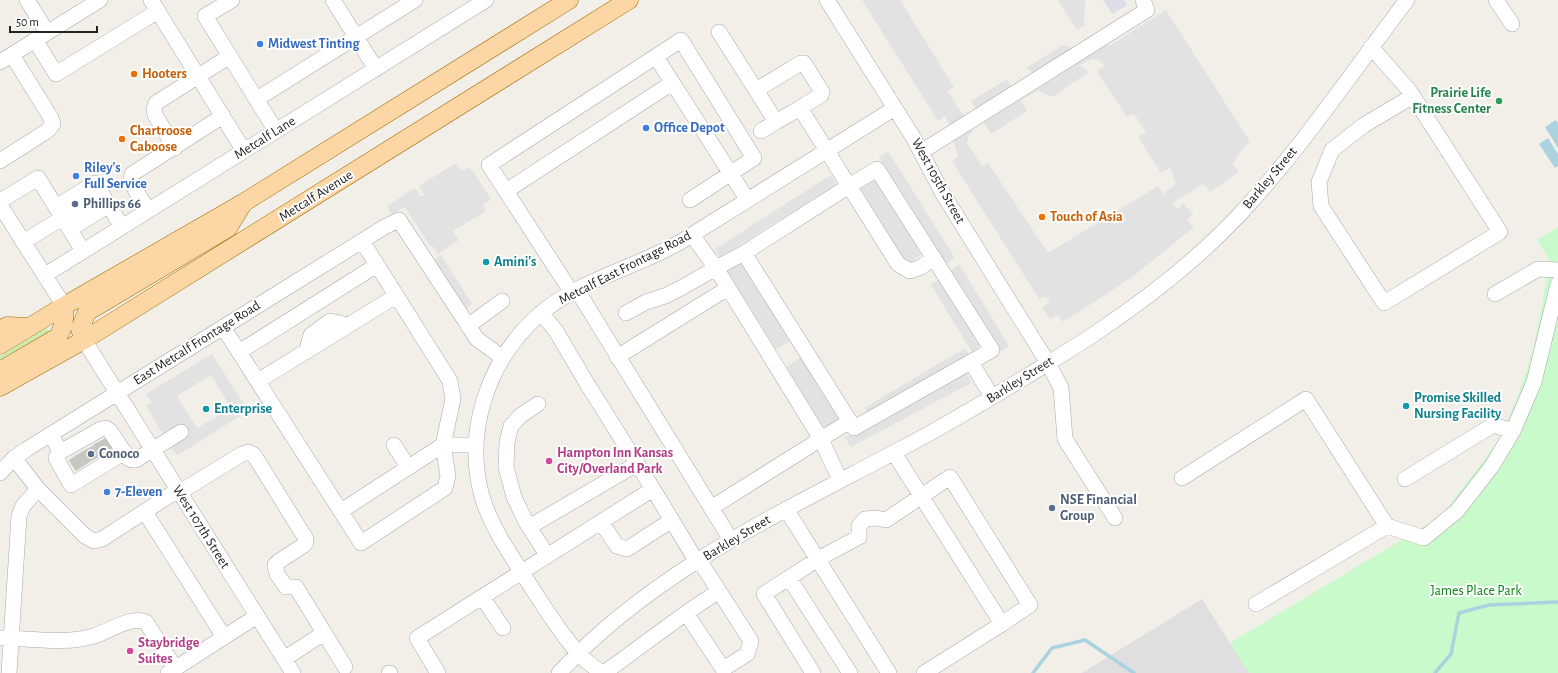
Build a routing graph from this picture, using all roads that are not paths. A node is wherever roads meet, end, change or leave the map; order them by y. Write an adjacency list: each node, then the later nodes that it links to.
1 (27, 0): 16 (street)
2 (100, 0): 16 (street)
3 (232, 0): 19 (street)
4 (333, 0): 17 (street)
5 (415, 0): 17 (street)
6 (486, 0): 22 (street, Metcalf Lane)
7 (569, 0): 46 (main road)
8 (629, 0): 74 (main road, Metcalf Avenue)
9 (827, 0): 29 (street, West 105th Street)
10 (1144, 0): 37 (street)
11 (1407, 0): 18 (street, Barkley Street)
12 (1496, 0): 14 (street)
13 (154, 6): 16 (street); 23 (street)
14 (1512, 24)
15 (720, 32): 25 (street)
16 (41, 36): 21 (street)
17 (356, 36): 22 (street); 27 (street)
18 (1371, 47): 26 (street); 80 (street, Barkley Street)
19 (230, 56): 23 (street); 27 (street)
20 (656, 57): 24 (street); 39 (street); 41 (street)
21 (6, 58): 38 (street)
22 (376, 69): 32 (street, Metcalf Lane)
23 (198, 76): 30 (street); 34 (street)
24 (672, 83): 39 (street); 41 (street)
25 (756, 90): 28 (street); 31 (street)
26 (1413, 96): 26 (street)
27 (257, 99): 32 (street)
28 (800, 108): 31 (street); 35 (street)
29 (895, 108): 35 (street, Metcalf East Frontage Road); 37 (street, West 105th Street)
30 (223, 116): 34 (street); 36 (street)
31 (776, 122): 33 (street)
32 (276, 131): 36 (street, Metcalf Lane)
33 (761, 132)
34 (175, 148): 48 (street)
35 (827, 150): 40 (street); 44 (street, Metcalf East Frontage Road)
36 (244, 151): 48 (street, Metcalf Lane)
37 (921, 152): 80 (street, West 105th Street)
38 (0, 160)
39 (730, 174): 43 (street); 44 (street)
40 (849, 186): 55 (street); 56 (street); 56 (street)
41 (506, 191): 63 (street)
42 (105, 199): 49 (street); 49 (street); 50 (street)
43 (690, 200)
44 (747, 200): 51 (street, Metcalf East Frontage Road)
45 (0, 201): 49 (street)
46 (243, 204): 67 (main road); 74 (main road)
47 (0, 205): 53 (street)
48 (149, 210): 50 (street, Metcalf Lane)
49 (63, 218): 53 (street); 54 (street)
50 (122, 227): 54 (street, Metcalf Lane)
51 (692, 235): 58 (street); 63 (street, Metcalf East Frontage Road)
52 (362, 241): 57 (street); 70 (street, East Metcalf Frontage Road); 72 (street, East Metcalf Frontage Road)
53 (23, 242): 60 (street)
54 (83, 251): 60 (street, Metcalf Lane)
55 (744, 253): 58 (street); 87 (street)
56 (934, 258): 79 (street)
57 (377, 265): 65 (street); 76 (street)
58 (716, 268): 62 (street); 69 (street)
59 (1558, 270): 64 (street)
60 (45, 275): 67 (street)
61 (1558, 284): 88 (street)
62 (728, 288): 77 (street); 91 (street)
63 (574, 292): 68 (street, Metcalf East Frontage Road); 77 (street)
64 (1495, 294)
65 (396, 296): 82 (street); 93 (street)
66 (502, 301): 70 (street)
67 (64, 306): 71 (main road); 81 (main road)
68 (541, 313): 78 (street, Metcalf East Frontage Road); 101 (street)
69 (626, 313)
70 (468, 326): 78 (street)
71 (30, 327): 73 (main road); 75 (main road)
72 (223, 327): 76 (street); 84 (street, East Metcalf Frontage Road)
73 (0, 330)
74 (84, 340): 83 (main road, Metcalf Avenue); 84 (street, West 107th Street)
75 (0, 345)
76 (239, 352): 82 (street)
77 (617, 356): 111 (street)
78 (503, 358): 94 (street, Metcalf East Frontage Road)
79 (971, 362): 85 (street); 87 (street)
80 (1048, 363): 85 (street, Barkley Street); 115 (street, West 105th Street)
81 (0, 371)
82 (258, 381): 113 (street)
83 (0, 387)
84 (117, 393): 90 (street, East Metcalf Frontage Road); 96 (street, West 107th Street)
85 (992, 397): 98 (street, Barkley Street)
86 (538, 404): 119 (street)
87 (850, 421): 91 (street)
88 (1513, 431): 105 (street); 118 (street)
89 (182, 432): 96 (street)
90 (50, 434): 99 (street); 100 (street, East Metcalf Frontage Road)
91 (821, 439): 106 (street); 111 (street)
92 (394, 445): 102 (street)
93 (443, 445): 94 (street); 102 (street); 113 (street)
94 (476, 445): 124 (street, Metcalf East Frontage Road)
95 (103, 446): 97 (street); 97 (street); 99 (street); 99 (street)
96 (153, 450): 97 (street); 109 (street, West 107th Street)
97 (125, 452)
98 (894, 453): 106 (street, Barkley Street); 110 (street)
99 (82, 457)
100 (14, 458): 103 (street, East Metcalf Frontage Road); 107 (street)
101 (637, 464): 108 (street); 119 (street)
102 (408, 468): 113 (street)
103 (0, 473)
104 (1182, 478): 118 (street)
105 (1405, 479)
106 (840, 480): 112 (street, Barkley Street)
107 (38, 489): 114 (street); 135 (street)
108 (653, 489): 116 (street); 117 (street)
109 (179, 491): 114 (street); 130 (street, West 107th Street); 133 (street)
110 (921, 496): 122 (street); 131 (street); 131 (street)
111 (711, 508): 120 (street)
112 (786, 509): 120 (street, Barkley Street); 122 (street)
113 (341, 511)
114 (145, 512): 134 (street)
115 (1114, 518)
116 (672, 520): 117 (street); 123 (street)
117 (601, 522): 121 (street)
118 (1388, 526): 128 (street)
119 (529, 527): 121 (street)
120 (731, 540): 123 (street, Barkley Street)
121 (547, 555): 124 (street)
122 (818, 560): 125 (street); 147 (street)
123 (698, 561): 126 (street); 136 (street, Barkley Street)
124 (521, 572): 127 (street); 136 (street, Metcalf East Frontage Road)
125 (789, 578): 145 (street); 146 (street)
126 (719, 591): 129 (street); 129 (street)
127 (482, 597): 132 (street); 142 (street)
128 (1256, 604)
129 (686, 613): 144 (street)
130 (257, 616): 134 (street); 137 (street, West 107th Street)
131 (1002, 624): 148 (street)
132 (503, 628)
133 (324, 634): 137 (street); 138 (street)
134 (224, 637): 139 (street)
135 (5, 638): 139 (street); 140 (street)
136 (578, 653): 143 (street, Barkley Street); 144 (street, Metcalf East Frontage Road)
137 (284, 659): 141 (street, West 107th Street)
138 (345, 667)
139 (172, 671)
140 (9, 673)
141 (293, 673)
142 (438, 673)
143 (559, 673)
144 (603, 673)
145 (812, 673)
146 (850, 673)
147 (889, 673)
148 (924, 673)

